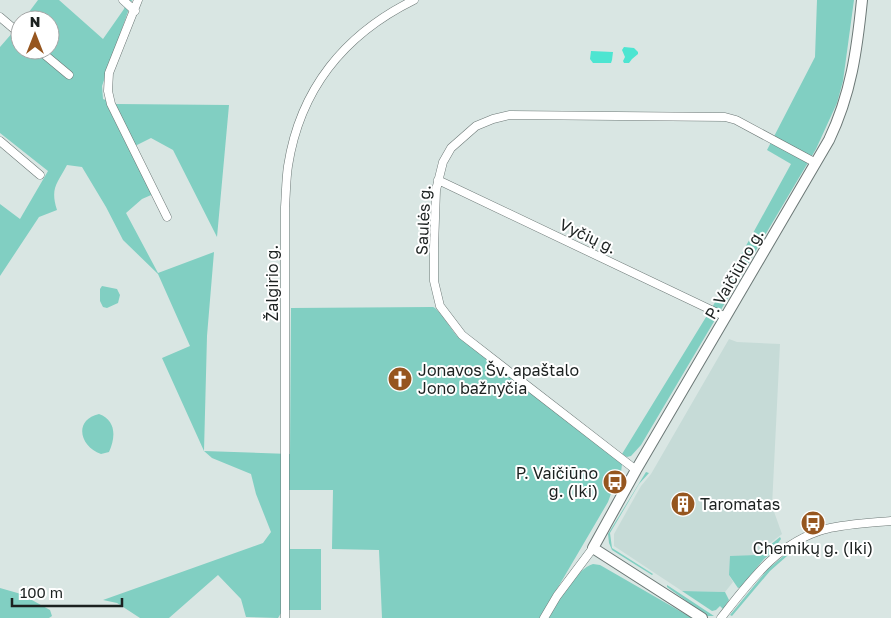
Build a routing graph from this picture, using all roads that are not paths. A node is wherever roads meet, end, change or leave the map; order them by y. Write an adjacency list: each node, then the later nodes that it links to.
1 (123, 0): 5 (street)
2 (138, 0): 5 (street)
3 (414, 0): 19 (street, Žalgirio g.)
4 (862, 0): 11 (main road, P. Vaičiūno g.)
5 (135, 11): 14 (street)
6 (0, 17): 7 (street)
7 (10, 26)
8 (51, 60): 9 (street)
9 (69, 75)
10 (0, 141): 12 (street)
11 (816, 162): 13 (street, Saulės g.); 15 (main road, P. Vaičiūno g.)
12 (40, 175)
13 (438, 180): 15 (street, Vyčių g.); 16 (street, Saulės g.)
14 (167, 217)
15 (726, 317): 16 (main road, P. Vaičiūno g.)
16 (636, 470): 18 (main road, P. Vaičiūno g.)
17 (891, 521): 22 (street)
18 (592, 548): 20 (street); 21 (main road)
19 (285, 618)
20 (544, 618)
21 (702, 618)
22 (721, 618)

